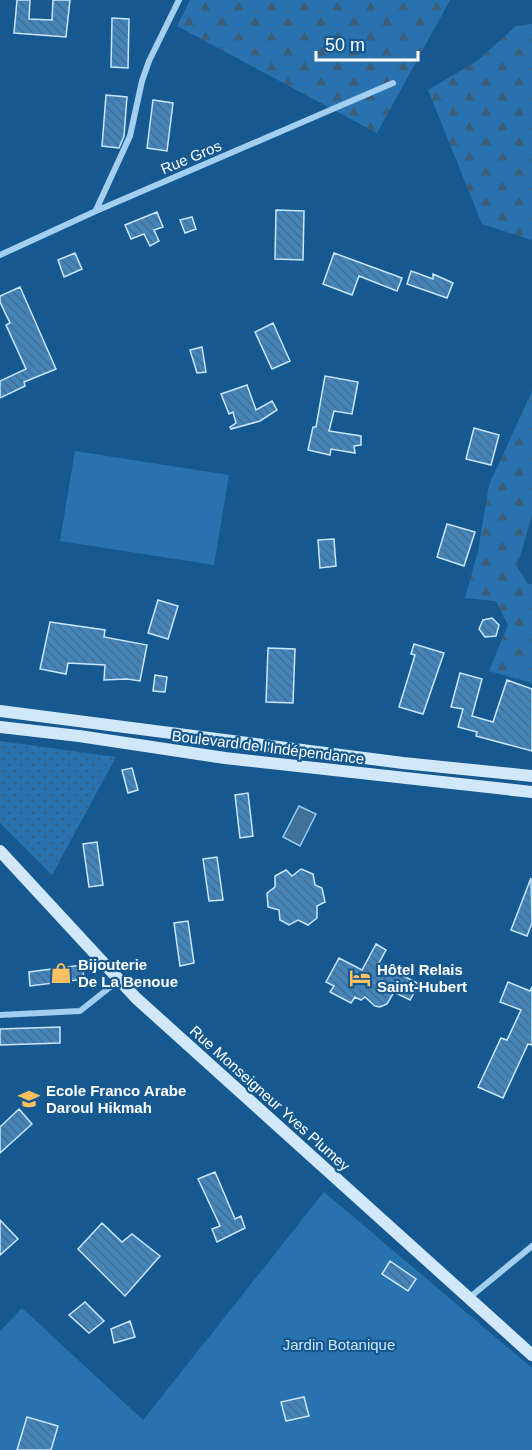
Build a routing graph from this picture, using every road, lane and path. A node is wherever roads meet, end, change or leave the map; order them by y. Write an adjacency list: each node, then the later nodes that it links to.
1 (179, 0): 3 (street)
2 (393, 83): 3 (street, Rue Gros)
3 (96, 211): 4 (street, Rue Gros)
4 (0, 255)
5 (0, 711): 7 (main road, Boulevard de l'Indépendance)
6 (0, 727): 8 (main road, Boulevard de l'Indépendance)
7 (532, 776)
8 (532, 792)
9 (0, 851): 10 (main road, Rue Monseigneur Yves Plumey)
10 (119, 980): 11 (street); 13 (main road, Rue Monseigneur Yves Plumey)
11 (0, 1015)
12 (532, 1246): 13 (street)
13 (469, 1298): 14 (main road, Rue Monseigneur Yves Plumey)
14 (532, 1355)

